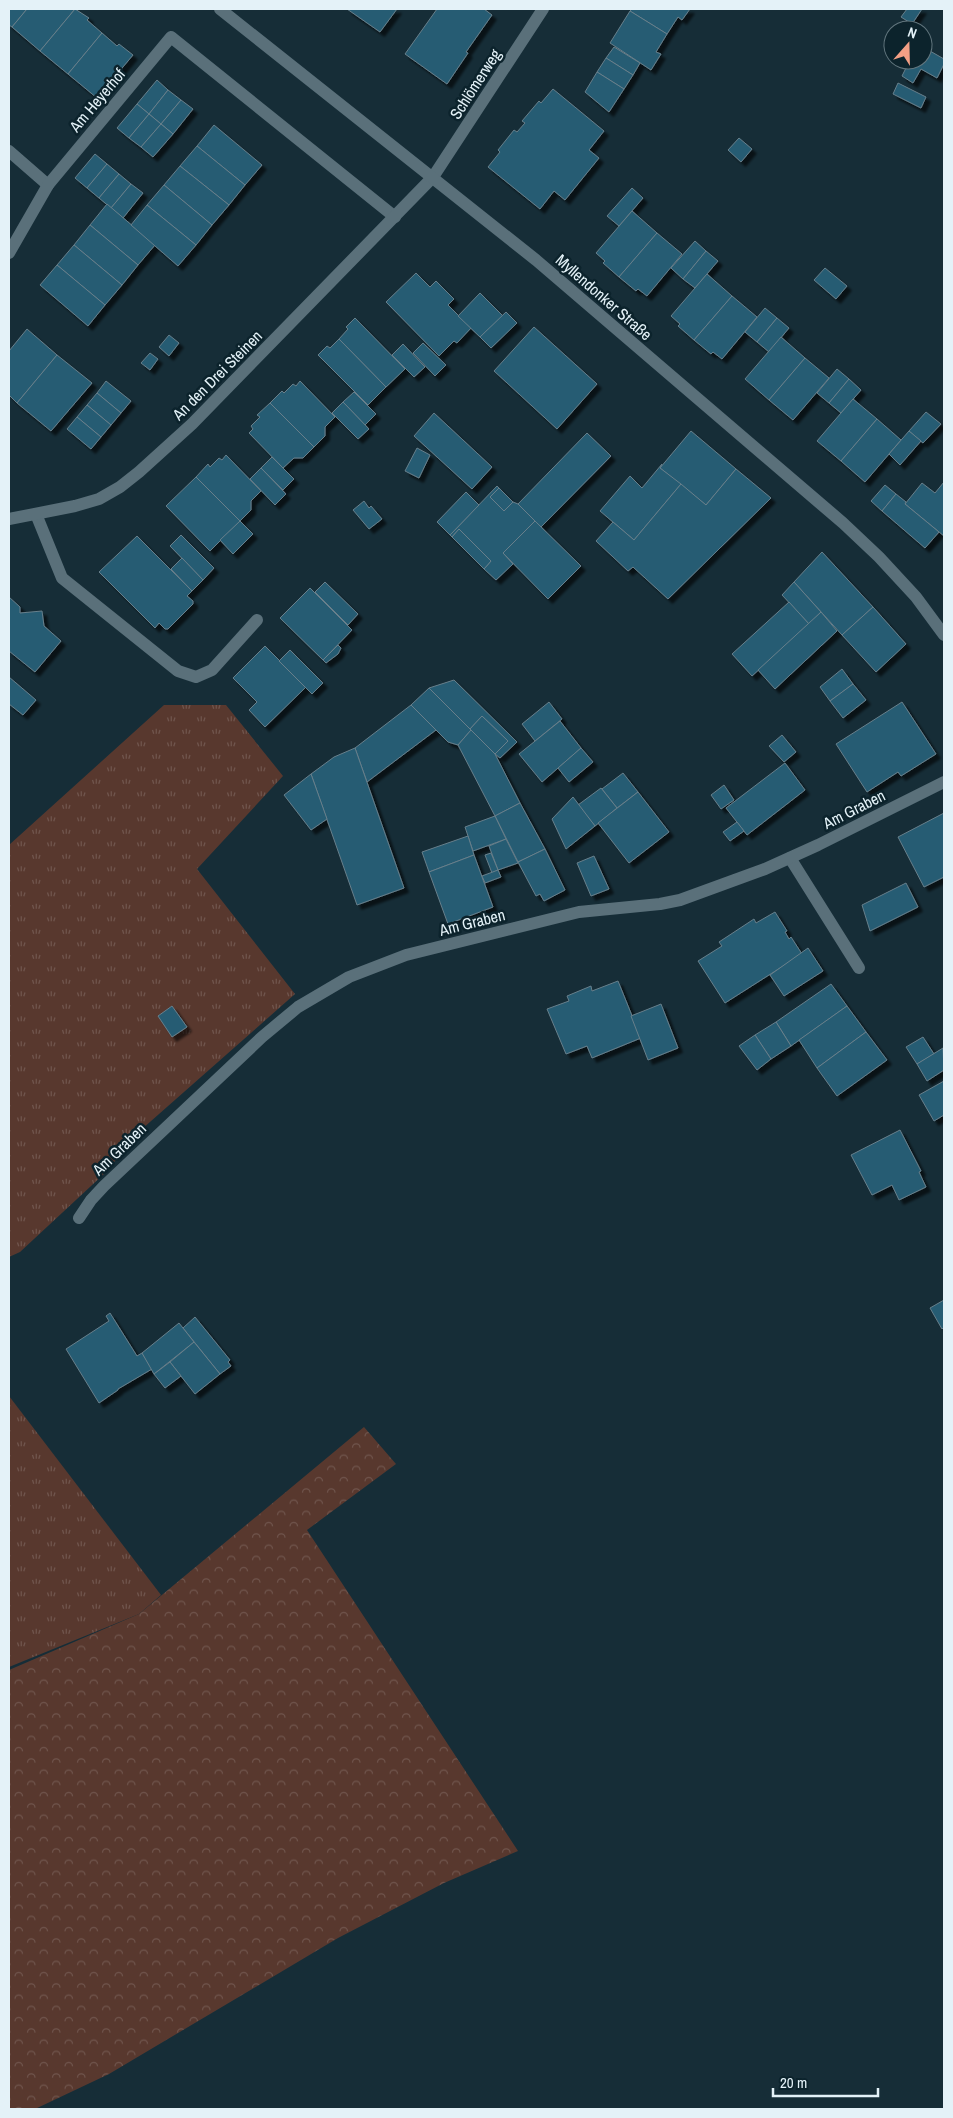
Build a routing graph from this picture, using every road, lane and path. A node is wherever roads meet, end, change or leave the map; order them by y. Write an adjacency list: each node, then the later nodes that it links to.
1 (220, 9): 4 (street, Myllendonker Straße)
2 (543, 9): 4 (street, Schlömerweg)
3 (9, 151): 5 (street)
4 (433, 177): 6 (street, An den Drei Steinen); 11 (street, Myllendonker Straße)
5 (48, 185): 6 (street, Am Heyerhof); 7 (street, Am Heyerhof)
6 (395, 216): 8 (street, An den Drei Steinen)
7 (9, 253)
8 (36, 514): 9 (street, An den Drei Steinen); 10 (street)
9 (9, 519)
10 (257, 620)
11 (944, 635)
12 (944, 782): 13 (street, Am Graben)
13 (790, 858): 14 (street); 15 (street, Am Graben)
14 (859, 968)
15 (79, 1218)

